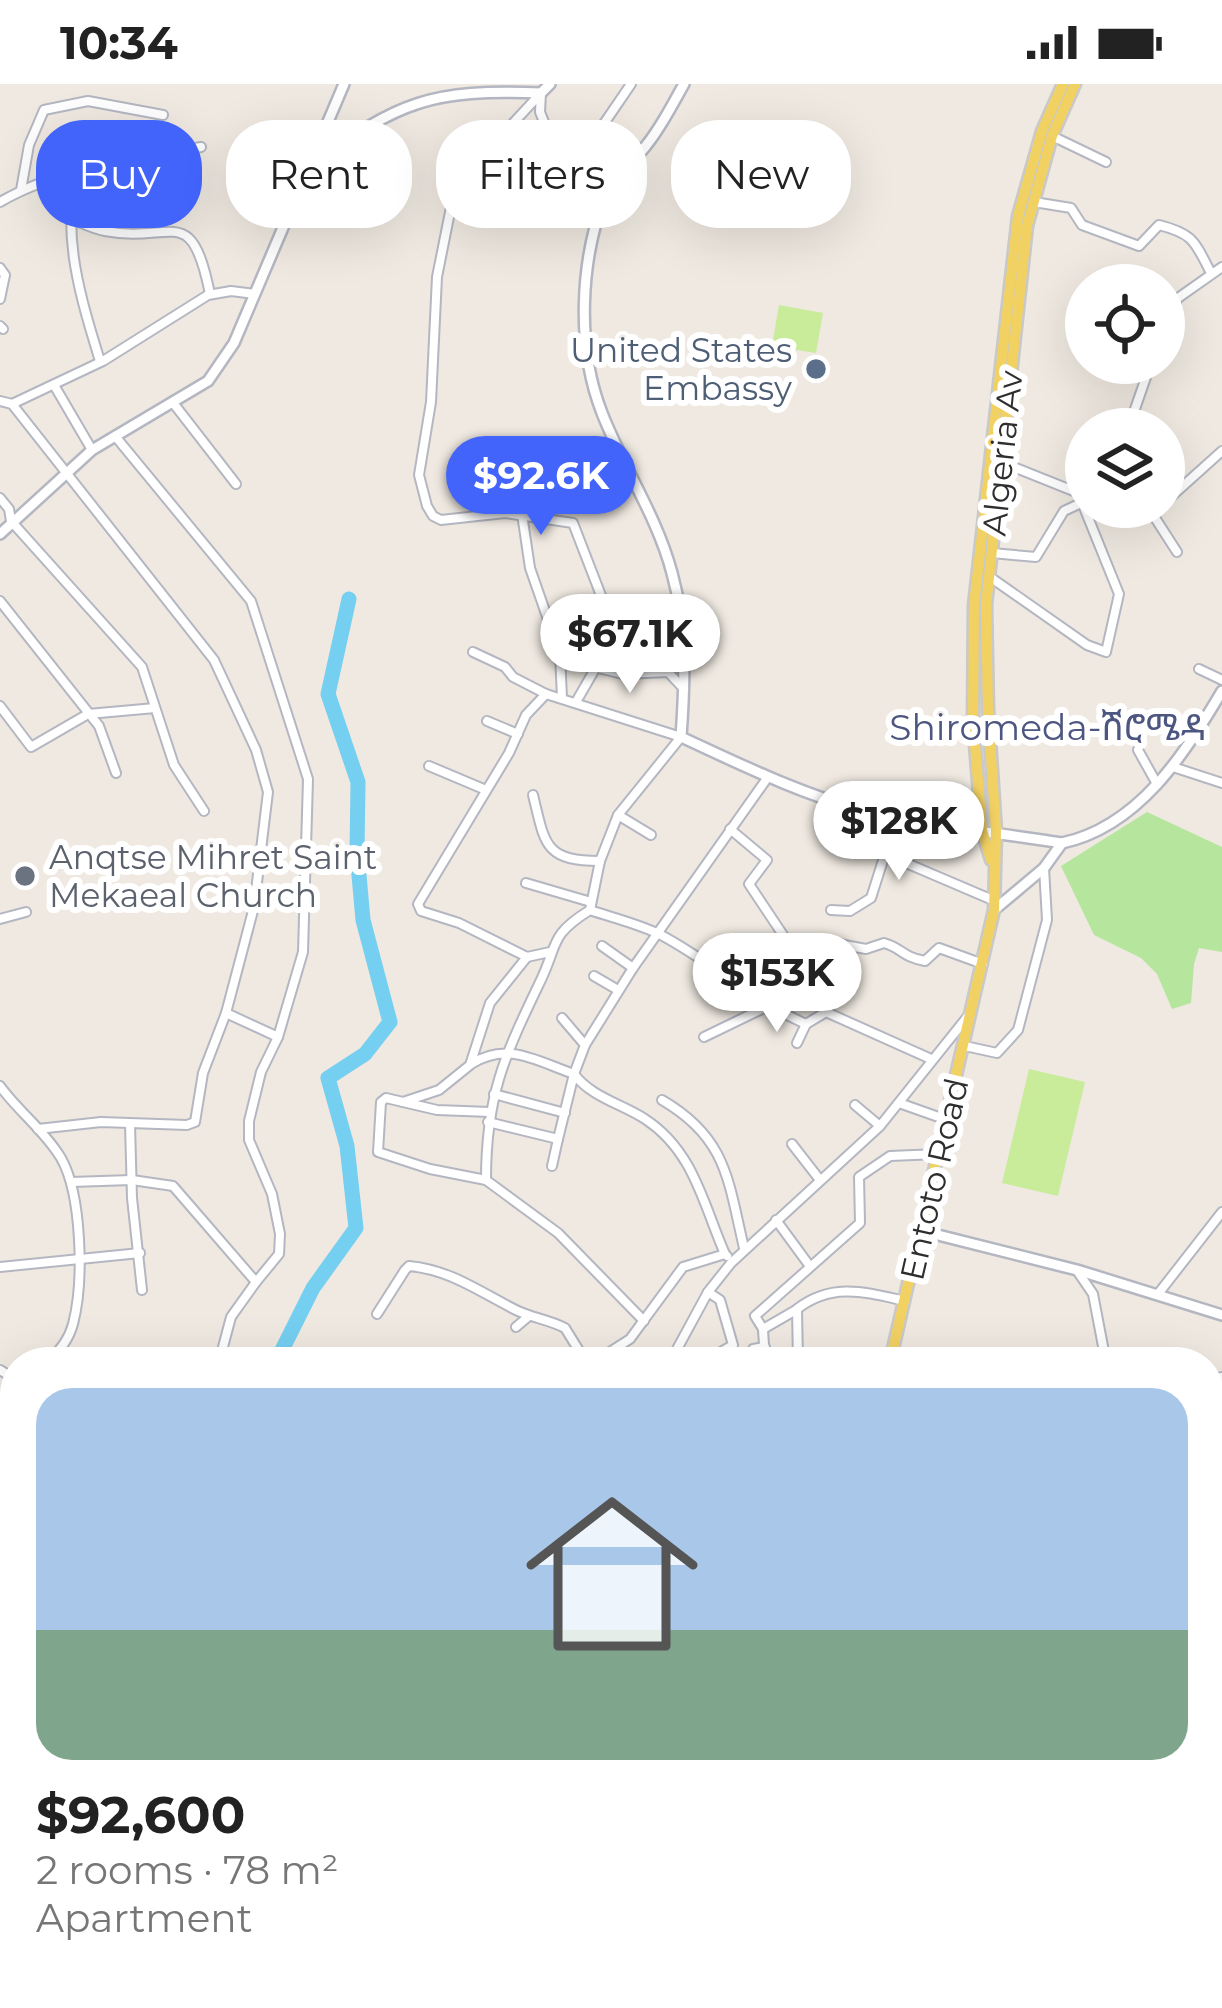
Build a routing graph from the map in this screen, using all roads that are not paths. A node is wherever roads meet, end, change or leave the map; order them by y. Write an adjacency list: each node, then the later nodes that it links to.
1 (344, 84): 9 (street)
2 (550, 84): 7 (street)
3 (631, 84): 12 (street)
4 (684, 84): 14 (street)
5 (1063, 84): 82 (main road, Algeria Av)
6 (1076, 84): 13 (main road, Algeria Av)
7 (541, 93): 10 (street); 11 (street); 46 (street)
8 (163, 115): 17 (street)
9 (329, 120)
10 (377, 120)
11 (543, 120)
12 (606, 120)
13 (1052, 136): 15 (street); 18 (main road, Algeria Av)
14 (647, 142)
15 (1106, 162)
16 (36, 185): 17 (street)
17 (21, 190): 19 (street)
18 (1033, 201): 26 (street); 39 (main road, Algeria Av)
19 (0, 202)
20 (69, 228): 31 (street)
21 (95, 228): 28 (street)
22 (283, 228): 29 (street)
23 (597, 228): 59 (street)
24 (1222, 267): 26 (street)
25 (0, 268): 30 (street)
26 (1211, 273): 27 (street)
27 (1185, 293)
28 (210, 294): 29 (street); 31 (street)
29 (255, 294): 35 (street)
30 (0, 299)
31 (100, 362): 32 (street)
32 (54, 385): 34 (street); 37 (street)
33 (0, 401): 34 (street)
34 (12, 404): 40 (street)
35 (174, 404): 36 (street); 41 (street)
36 (116, 436): 37 (street); 108 (street)
37 (92, 450): 40 (street)
38 (1222, 451): 42 (street)
39 (1000, 462): 43 (street); 52 (main road, Algeria Av)
40 (64, 472): 47 (street); 103 (street)
41 (236, 484)
42 (1185, 484)
43 (1065, 489)
44 (0, 498): 47 (street)
45 (1065, 511): 52 (street)
46 (522, 514): 56 (street); 62 (street)
47 (11, 521): 50 (street); 65 (street)
48 (1094, 528): 53 (street)
49 (1164, 528): 51 (street)
50 (0, 534)
51 (1177, 552)
52 (992, 553): 53 (main road, Algeria Av)
53 (990, 577): 82 (main road, Algeria Av)
54 (0, 601): 66 (street)
55 (473, 652): 61 (street)
56 (594, 667): 59 (street); 63 (street)
57 (1198, 669): 58 (street)
58 (1222, 680)
59 (684, 688): 69 (street)
60 (1222, 691): 72 (street)
61 (546, 694): 62 (street); 68 (street)
62 (562, 698): 63 (street)
63 (576, 702): 69 (street)
64 (0, 706): 66 (street)
65 (155, 708): 66 (street); 79 (street)
66 (88, 714): 73 (street)
67 (487, 721): 68 (street)
68 (518, 734): 77 (street)
69 (681, 737): 74 (street); 80 (street)
70 (1138, 750): 75 (street)
71 (429, 766): 77 (street)
72 (1173, 767): 75 (street); 76 (street)
73 (116, 773)
74 (768, 777): 81 (street); 82 (street)
75 (1157, 784): 84 (street)
76 (1222, 784)
77 (486, 790): 97 (street)
78 (533, 795): 85 (street)
79 (204, 811)
80 (618, 815): 83 (street); 85 (street)
81 (730, 829): 93 (street); 104 (street)
82 (989, 831): 84 (street); 88 (main road, Entoto Road)
83 (652, 835)
84 (1062, 843): 86 (street)
85 (600, 861): 89 (street)
86 (1044, 868): 88 (street); 112 (street)
87 (526, 884): 89 (street)
88 (994, 905): 90 (street); 98 (main road, Entoto Road)
89 (591, 906): 93 (street); 96 (street)
90 (831, 910)
91 (26, 912): 92 (street)
92 (0, 919)
93 (657, 933): 99 (street); 102 (street)
94 (828, 942): 98 (street)
95 (602, 946): 99 (street)
96 (550, 952): 97 (street); 113 (street)
97 (526, 957): 115 (street)
98 (984, 964): 105 (main road, Entoto Road)
99 (633, 968): 101 (street)
100 (594, 976): 101 (street)
101 (619, 990): 111 (street)
102 (766, 1006): 107 (street); 109 (street)
103 (226, 1012): 108 (street); 126 (street)
104 (826, 1012): 107 (street); 114 (street)
105 (970, 1013): 112 (main road, Entoto Road); 114 (street)
106 (562, 1018): 111 (street)
107 (806, 1024): 110 (street)
108 (278, 1037): 147 (street)
109 (704, 1037)
110 (796, 1043)
111 (585, 1045): 116 (street)
112 (965, 1046): 125 (main road, Entoto Road)
113 (506, 1051): 115 (street); 116 (street); 118 (street)
114 (932, 1059): 121 (street)
115 (470, 1065): 120 (street)
116 (574, 1074): 123 (street); 143 (street)
117 (0, 1086): 128 (street)
118 (494, 1094): 123 (street); 124 (street)
119 (662, 1100): 140 (street)
120 (403, 1102): 124 (street); 134 (street)
121 (899, 1103): 125 (street); 127 (street)
122 (855, 1106): 127 (street)
123 (565, 1113): 129 (street)
124 (489, 1117): 129 (street); 134 (street)
125 (946, 1120): 131 (main road, Entoto Road)
126 (130, 1124): 128 (street); 133 (street)
127 (880, 1126): 135 (street)
128 (38, 1129): 136 (street)
129 (559, 1139): 132 (street)
130 (792, 1144): 135 (street)
131 (940, 1154): 139 (main road, Entoto Road); 144 (street)
132 (552, 1166)
133 (133, 1180): 136 (street); 141 (street); 147 (street)
134 (486, 1180): 156 (street)
135 (820, 1180): 138 (street)
136 (71, 1182): 142 (street)
137 (1222, 1212): 150 (street)
138 (776, 1220): 140 (street); 144 (street)
139 (922, 1231): 146 (street); 151 (main road, Entoto Road)
140 (744, 1248): 143 (street)
141 (140, 1253): 142 (street); 148 (street)
142 (78, 1257): 145 (street); 159 (street)
143 (728, 1258): 149 (street); 156 (street)
144 (809, 1265): 158 (street)
145 (0, 1267)
146 (1077, 1270): 150 (street); 168 (street)
147 (256, 1282): 160 (street)
148 (142, 1290)
149 (708, 1292): 163 (street); 164 (street)
150 (1157, 1294): 155 (street)
151 (905, 1301): 152 (street); 167 (main road, Entoto Road)
152 (797, 1310): 158 (street); 166 (street)
153 (377, 1315): 154 (street)
154 (529, 1316): 157 (street); 161 (street)
155 (1222, 1316)
156 (644, 1322): 162 (street)
157 (516, 1327)
158 (763, 1329): 165 (street)
159 (62, 1347)
160 (224, 1347)
161 (579, 1347)
162 (621, 1347)
163 (678, 1347)
164 (730, 1347)
165 (765, 1347)
166 (798, 1347)
167 (894, 1347)
168 (1103, 1347)

